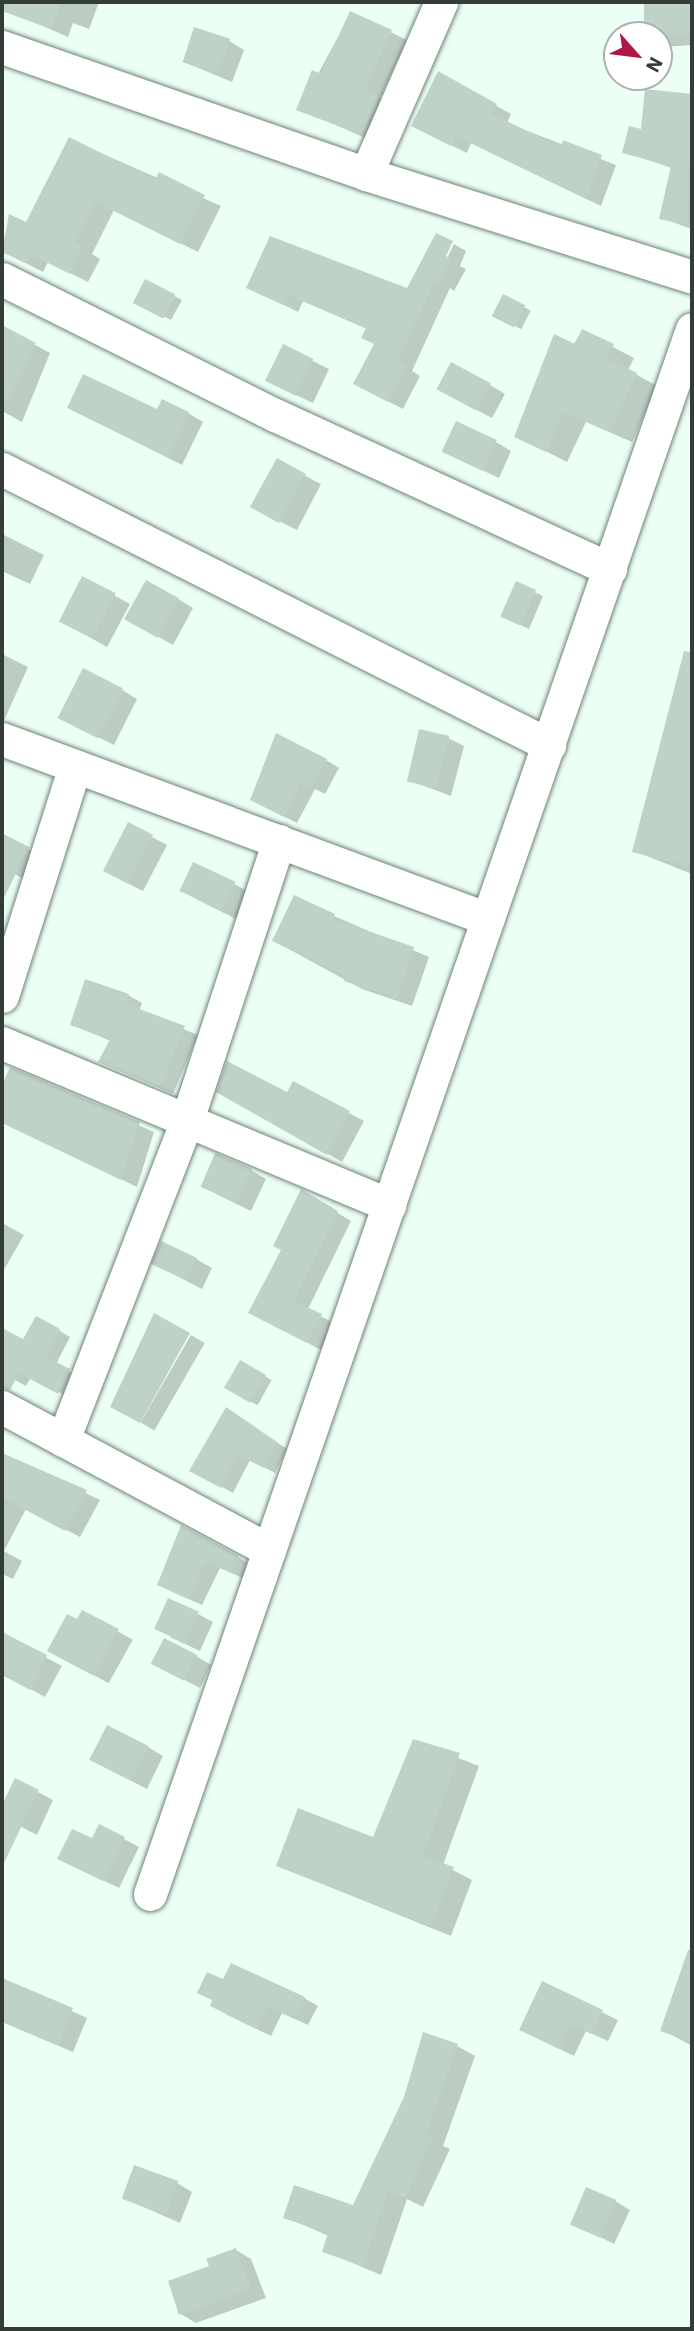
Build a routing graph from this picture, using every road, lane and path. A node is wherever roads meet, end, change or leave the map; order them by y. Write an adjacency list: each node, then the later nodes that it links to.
1 (441, 2): 3 (street)
2 (2, 47): 3 (street)
3 (366, 174): 4 (street)
4 (692, 277)
5 (2, 279): 8 (street)
6 (692, 329): 8 (street)
7 (2, 469): 10 (street)
8 (610, 569): 10 (street)
9 (2, 739): 11 (street)
10 (549, 745): 13 (street)
11 (75, 766): 12 (street); 14 (street)
12 (279, 841): 13 (street); 16 (street)
13 (488, 919): 17 (street)
14 (2, 996)
15 (2, 1042): 16 (street)
16 (187, 1120): 17 (street); 19 (street)
17 (389, 1205): 20 (street)
18 (2, 1407): 19 (street)
19 (63, 1440): 20 (street)
20 (269, 1550): 21 (street)
21 (150, 1894)

